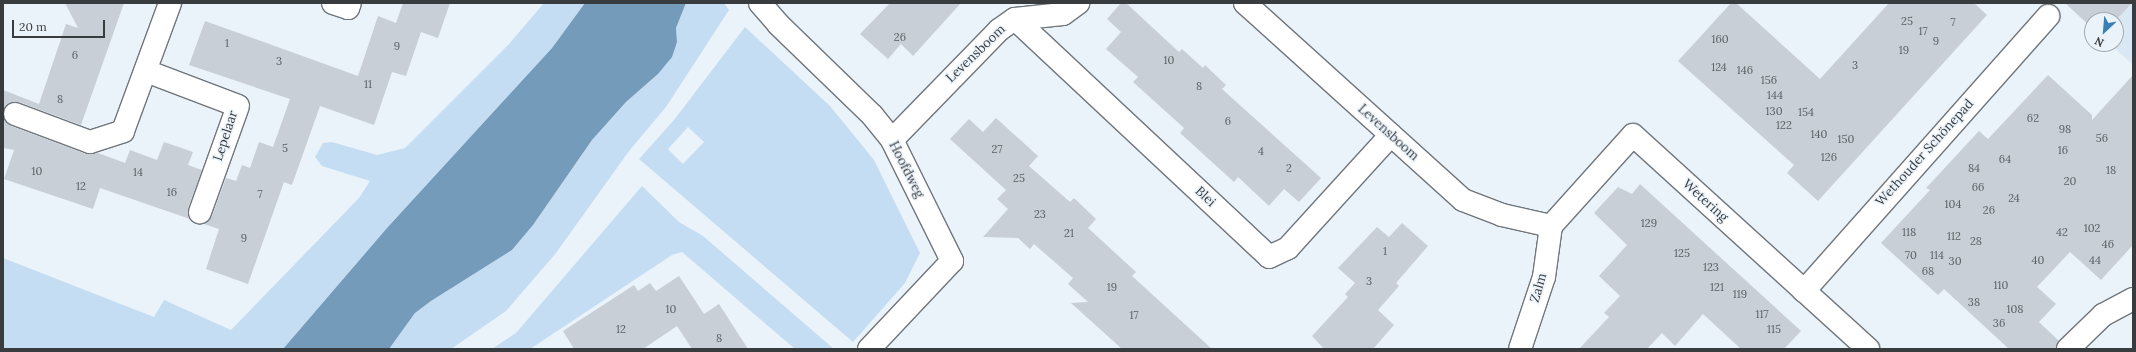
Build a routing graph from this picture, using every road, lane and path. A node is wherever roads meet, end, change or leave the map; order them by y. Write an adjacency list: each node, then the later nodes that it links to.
1 (170, 3): 9 (street)
2 (333, 3): 3 (street)
3 (350, 3)
4 (760, 3): 12 (street, Hoofdweg)
5 (1078, 3): 8 (street, Levensboom)
6 (1245, 3): 11 (street, Levensboom)
7 (2048, 16): 15 (street, Wethouder Schönepad)
8 (1015, 19): 11 (street, Blei); 12 (street, Levensboom)
9 (146, 72): 10 (street); 13 (street, Lepelaar)
10 (15, 114)
11 (1391, 136): 14 (street, Levensboom)
12 (892, 140): 17 (street, Hoofdweg)
13 (200, 212)
14 (1551, 226): 15 (street, Wetering); 18 (street, Zalm)
15 (1804, 291): 19 (street, Wetering)
16 (2133, 299): 20 (street)
17 (869, 349)
18 (1520, 349)
19 (1868, 349)
20 (2068, 349)

